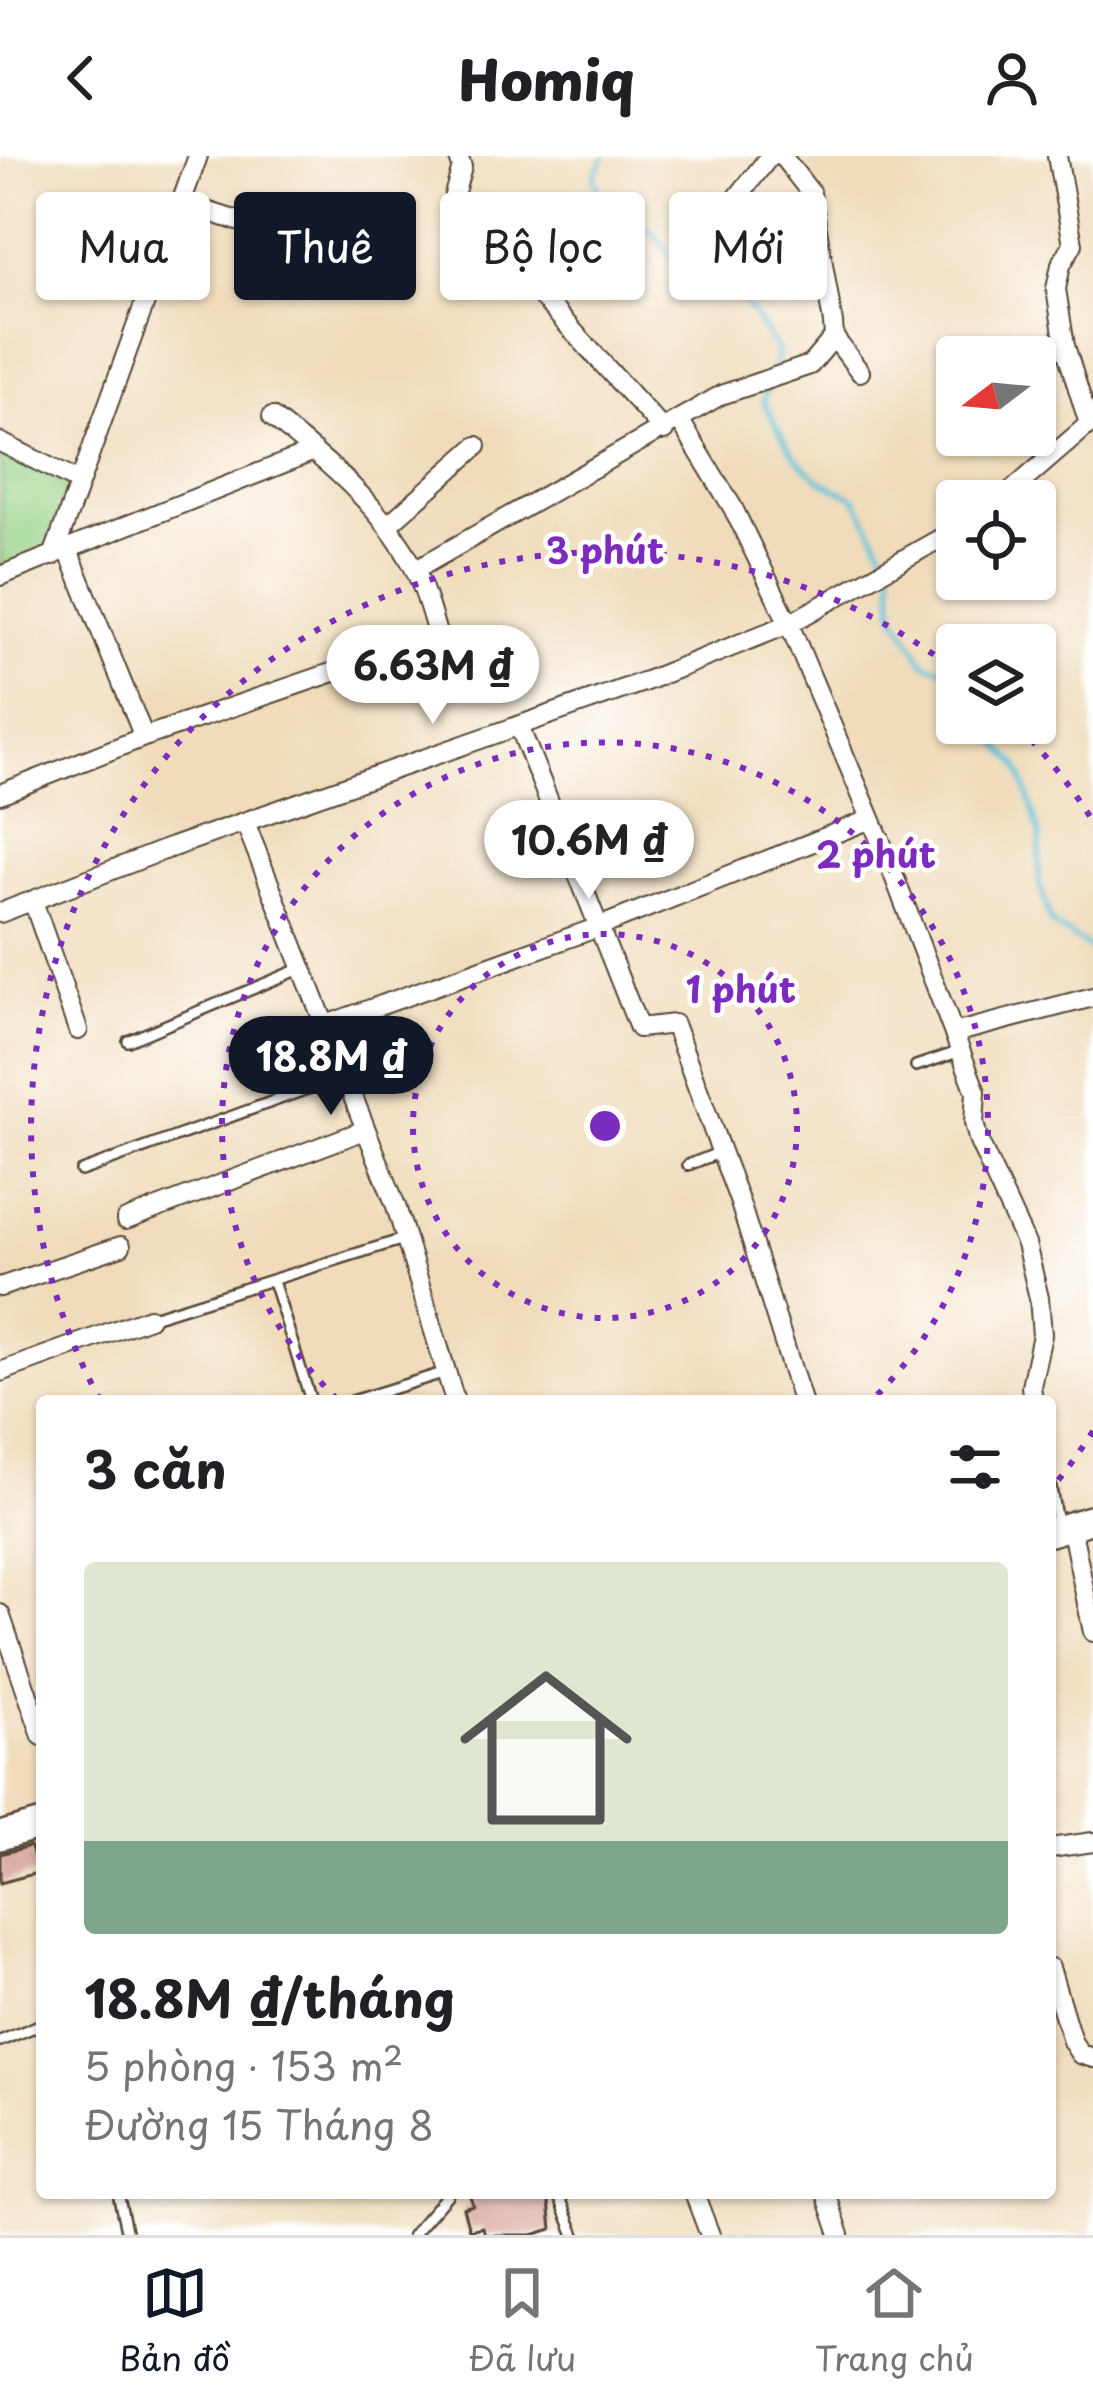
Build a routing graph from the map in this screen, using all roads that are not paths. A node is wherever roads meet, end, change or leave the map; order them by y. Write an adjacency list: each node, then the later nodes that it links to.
1 (198, 156): 6 (street)
2 (770, 156): 7 (street)
3 (782, 156): 9 (street)
4 (1057, 156): 11 (street)
5 (461, 157): 13 (street)
6 (185, 192)
7 (742, 192)
8 (145, 300): 19 (street)
9 (834, 337): 10 (street); 13 (street)
10 (860, 372)
11 (1087, 392): 14 (street)
12 (272, 417): 17 (street)
13 (672, 426): 23 (street); 25 (street)
14 (1091, 428): 18 (street)
15 (0, 442): 19 (street)
16 (477, 446): 20 (street)
17 (314, 451): 20 (street); 22 (street)
18 (1026, 480)
19 (77, 481): 22 (street)
20 (388, 525): 23 (street)
21 (936, 541): 25 (street)
22 (61, 553): 24 (street); 29 (street)
23 (415, 570): 26 (street)
24 (0, 576)
25 (789, 624): 28 (street); 31 (street)
26 (436, 637): 27 (street); 29 (street)
27 (452, 682)
28 (519, 727): 32 (street); 35 (street)
29 (144, 737): 30 (street)
30 (0, 794)
31 (871, 819): 35 (street); 41 (street)
32 (245, 822): 33 (street); 36 (street)
33 (33, 901): 34 (street); 39 (street)
34 (0, 913)
35 (596, 928): 38 (street); 45 (street)
36 (301, 969): 38 (street); 40 (lane)
37 (1093, 997): 41 (street)
38 (323, 1026): 43 (street)
39 (78, 1030)
40 (128, 1041)
41 (958, 1042): 42 (lane); 60 (street)
42 (916, 1066)
43 (343, 1076): 44 (street); 47 (lane)
44 (365, 1130): 48 (street); 49 (street)
45 (721, 1152): 46 (lane); 59 (street)
46 (688, 1166)
47 (81, 1172)
48 (126, 1220)
49 (407, 1238): 51 (lane); 55 (street)
50 (121, 1246): 52 (street)
51 (273, 1281): 53 (lane); 56 (lane)
52 (0, 1286)
53 (149, 1318): 54 (street)
54 (0, 1372)
55 (446, 1372): 57 (lane); 58 (street)
56 (309, 1395)
57 (371, 1395)
58 (452, 1395)
59 (800, 1395)
60 (1032, 1395)
61 (1056, 1497): 62 (lane)
62 (1068, 1526): 64 (street)
63 (0, 1615): 65 (street)
64 (1093, 1632)
65 (36, 1719)
66 (36, 1826): 67 (main road)
67 (0, 1836)
68 (1093, 1842): 69 (street)
69 (1056, 1847)
70 (1056, 1988): 73 (street)
71 (36, 2026): 72 (lane)
72 (0, 2041)
73 (1093, 2058)
74 (119, 2199): 79 (lane)
75 (444, 2199): 80 (lane)
76 (560, 2199): 81 (lane)
77 (696, 2199): 82 (street)
78 (828, 2199): 83 (street)
79 (127, 2235)
80 (412, 2235)
81 (574, 2235)
82 (710, 2235)
83 (840, 2235)

